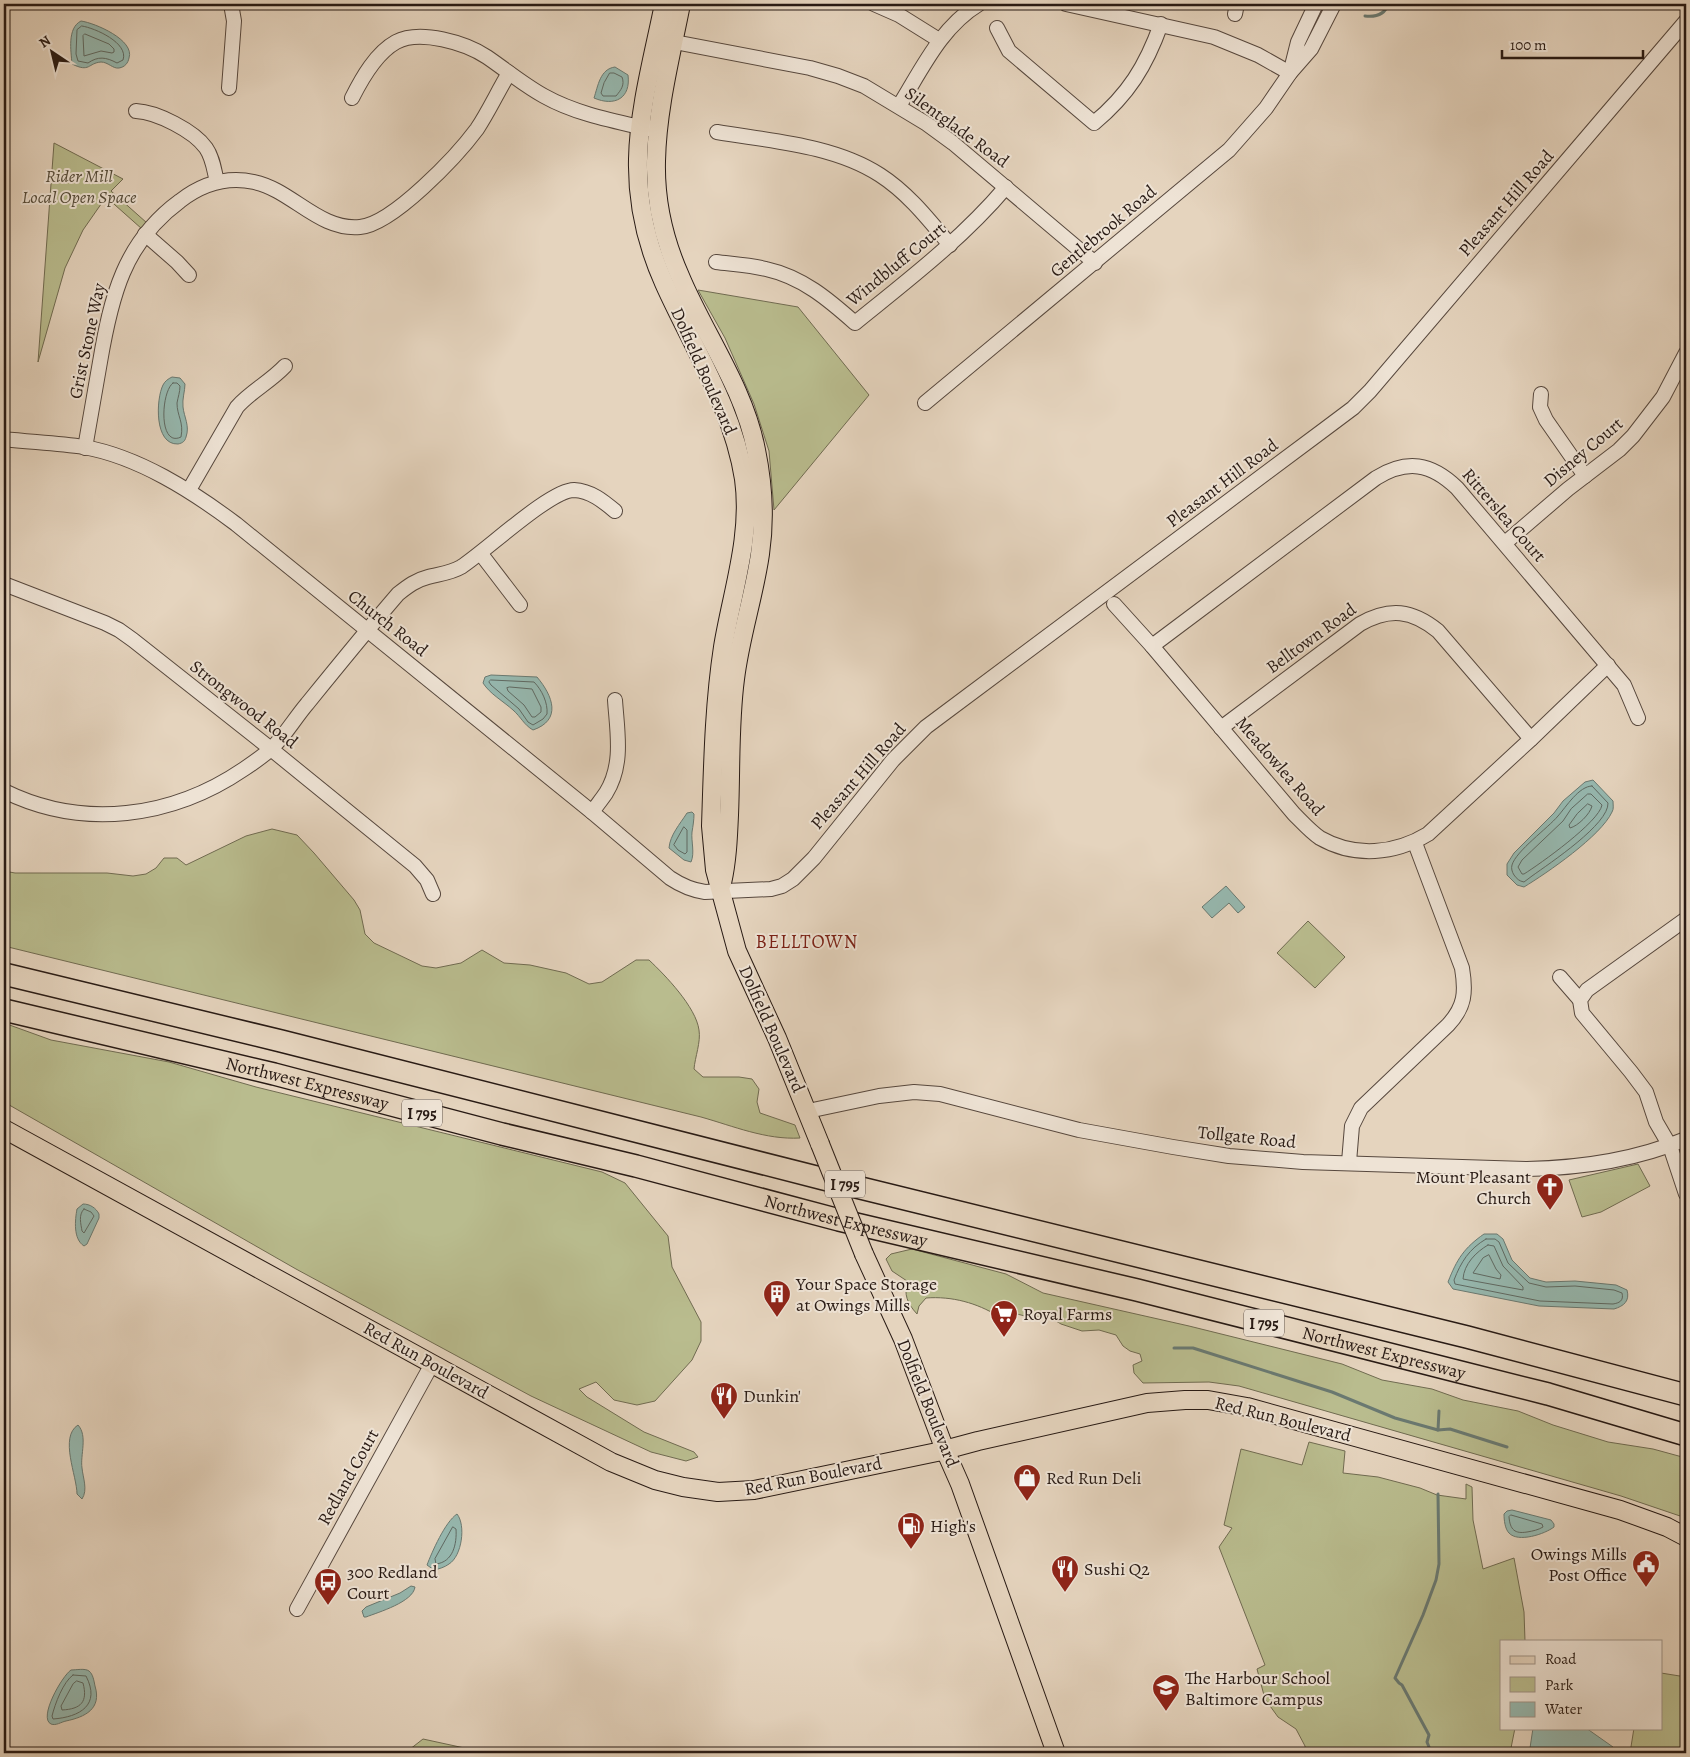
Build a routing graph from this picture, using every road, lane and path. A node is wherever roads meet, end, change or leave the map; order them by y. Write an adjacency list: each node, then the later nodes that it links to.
1 (232, 4): 16 (street)
2 (664, 4): 12 (main road, Dolfield Boulevard)
3 (681, 4): 12 (main road, Dolfield Boulevard)
4 (874, 4): 13 (street)
5 (979, 4): 13 (street)
6 (1066, 4): 10 (street)
7 (1316, 4): 15 (street, Gentlebrook Road)
8 (1334, 4): 15 (street, Gentlebrook Road)
9 (1686, 21): 54 (street, Pleasant Hill Road)
10 (1161, 24): 11 (street); 15 (street)
11 (997, 28)
12 (665, 40): 18 (street, Silentglade Road); 20 (main road, Dolfield Boulevard)
13 (939, 40): 18 (street)
14 (509, 73): 17 (street); 20 (street); 22 (street, Grist Stone Way)
15 (1290, 73): 27 (street, Gentlebrook Road)
16 (229, 88)
17 (352, 98)
18 (899, 106): 23 (street, Silentglade Road)
19 (136, 111): 22 (street)
20 (649, 129): 54 (main road, Dolfield Boulevard)
21 (717, 132): 25 (street)
22 (217, 182): 24 (street, Grist Stone Way)
23 (1006, 188): 25 (street, Windbluff Court); 27 (street, Silentglade Road)
24 (145, 234): 28 (street); 34 (street, Grist Stone Way)
25 (950, 245): 26 (street, Windbluff Court)
26 (716, 262)
27 (1095, 263): 32 (street, Gentlebrook Road)
28 (189, 275)
29 (1686, 353): 35 (street, Disney Court)
30 (285, 366): 36 (street)
31 (1540, 394): 35 (street)
32 (925, 403)
33 (4, 439): 34 (street, Church Road)
34 (85, 448): 36 (street, Church Road)
35 (1585, 476): 38 (street, Disney Court)
36 (189, 490): 43 (street, Church Road)
37 (615, 511): 39 (street)
38 (1505, 543): 44 (street, Ritterslea Court); 45 (street, Ritterslea Court)
39 (481, 554): 42 (street); 43 (street)
40 (4, 584): 50 (street, Strongwood Road)
41 (1114, 604): 44 (street, Meadowlea Road)
42 (520, 605)
43 (367, 631): 50 (street); 52 (street, Church Road)
44 (1152, 646): 48 (street, Meadowlea Road)
45 (1608, 664): 47 (street, Ritterslea Court); 49 (street, Meadowlea Road)
46 (615, 700): 52 (street)
47 (1638, 718)
48 (1222, 728): 49 (street, Belltown Road); 53 (street, Meadowlea Road)
49 (1531, 740): 53 (street, Meadowlea Road)
50 (271, 749): 51 (street); 55 (street, Strongwood Road)
51 (4, 791)
52 (592, 812): 54 (street, Church Road)
53 (1415, 843): 65 (street)
54 (720, 891): 61 (main road, Dolfield Boulevard)
55 (433, 894)
56 (1686, 918): 59 (street)
57 (4, 974): 68 (highway, Northwest Expressway / I 795)
58 (1560, 977): 59 (street)
59 (1580, 1000): 64 (street)
60 (4, 1010): 69 (highway, Northwest Expressway / I 795)
61 (808, 1111): 65 (street, Tollgate Road); 70 (main road, Dolfield Boulevard, bridge)
62 (4, 1129): 67 (main road, Red Run Boulevard)
63 (1686, 1140): 64 (street, Tollgate Road)
64 (1670, 1146): 65 (street, Tollgate Road); 66 (street)
65 (1349, 1162)
66 (1686, 1194)
67 (432, 1364): 70 (main road, Red Run Boulevard); 72 (street, Redland Court)
68 (1686, 1395)
69 (1686, 1435)
70 (945, 1450): 71 (main road, Red Run Boulevard); 73 (main road, Dolfield Boulevard)
71 (1686, 1537)
72 (297, 1609)
73 (1056, 1753)

